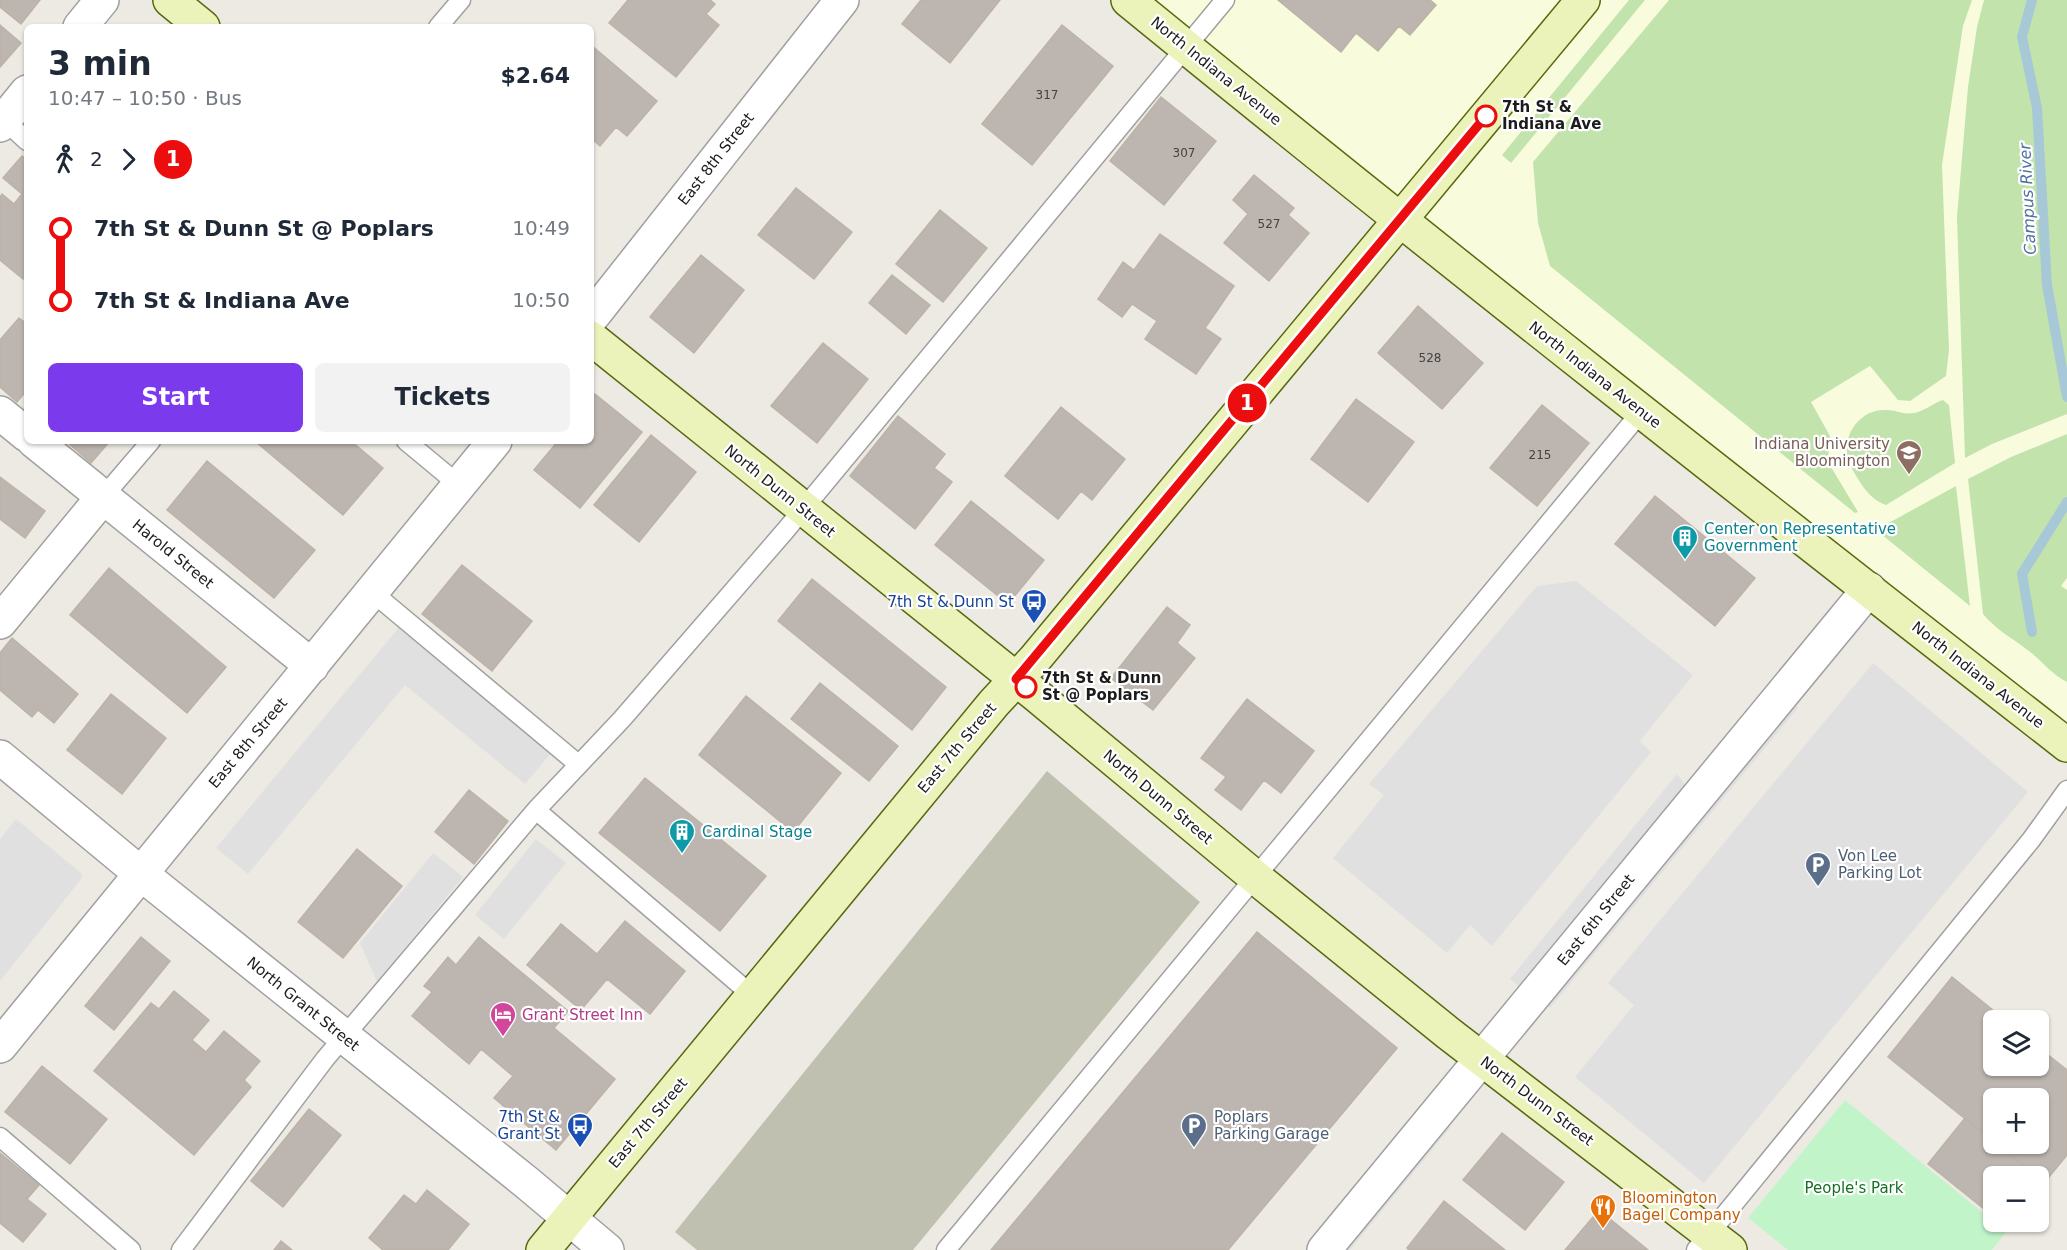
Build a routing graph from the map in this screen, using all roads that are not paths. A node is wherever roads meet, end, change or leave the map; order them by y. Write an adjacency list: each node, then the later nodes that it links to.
1 (102, 0): 8 (street)
2 (170, 0): 9 (street)
3 (461, 0): 10 (lane)
4 (842, 0): 15 (street, East 8th Street)
5 (1128, 0): 11 (street, North Indiana Avenue)
6 (1225, 0): 11 (lane)
7 (1583, 0): 14 (street, East 7th Street)
8 (82, 24)
9 (199, 24)
10 (441, 24)
11 (1186, 47): 14 (street, North Indiana Avenue); 26 (lane)
12 (24, 98): 13 (street)
13 (10, 128)
14 (1400, 220): 17 (street, North Indiana Avenue); 31 (street, East 7th Street)
15 (594, 314)
16 (594, 340): 26 (street, North Dunn Street)
17 (1641, 412): 27 (street, North Indiana Avenue); 38 (lane)
18 (0, 413): 19 (street)
19 (24, 433)
20 (38, 444): 25 (street, Harold Street)
21 (148, 444): 25 (lane)
22 (410, 444): 24 (lane)
23 (492, 444): 24 (street, East 8th Street)
24 (459, 484): 28 (street, East 8th Street)
25 (103, 497): 29 (street); 30 (street, Harold Street)
26 (801, 509): 31 (street, North Dunn Street); 34 (lane)
27 (1869, 589): 32 (street, North Indiana Avenue); 42 (street, East 6th Street)
28 (372, 592): 30 (street, East 8th Street); 34 (lane)
29 (0, 622)
30 (312, 666): 37 (street, East 8th Street)
31 (1016, 679): 38 (street, North Dunn Street); 39 (street, East 7th Street)
32 (2067, 745)
33 (0, 757): 37 (street, North Grant Street)
34 (578, 764): 36 (lane)
35 (2067, 790): 45 (lane)
36 (536, 810): 39 (lane); 40 (lane)
37 (140, 873): 40 (street, North Grant Street); 41 (street, East 8th Street)
38 (1255, 877): 42 (street, North Dunn Street); 50 (lane)
39 (753, 996): 44 (street, East 7th Street)
40 (344, 1037): 44 (street, North Grant Street); 47 (lane)
41 (0, 1046)
42 (1482, 1058): 45 (street, North Dunn Street); 51 (street, East 6th Street)
43 (0, 1137): 46 (lane)
44 (568, 1218): 48 (street, East 7th Street); 49 (street, North Grant Street)
45 (1712, 1244)
46 (131, 1250)
47 (180, 1250)
48 (543, 1250)
49 (607, 1250)
50 (946, 1250)
51 (1324, 1250)

